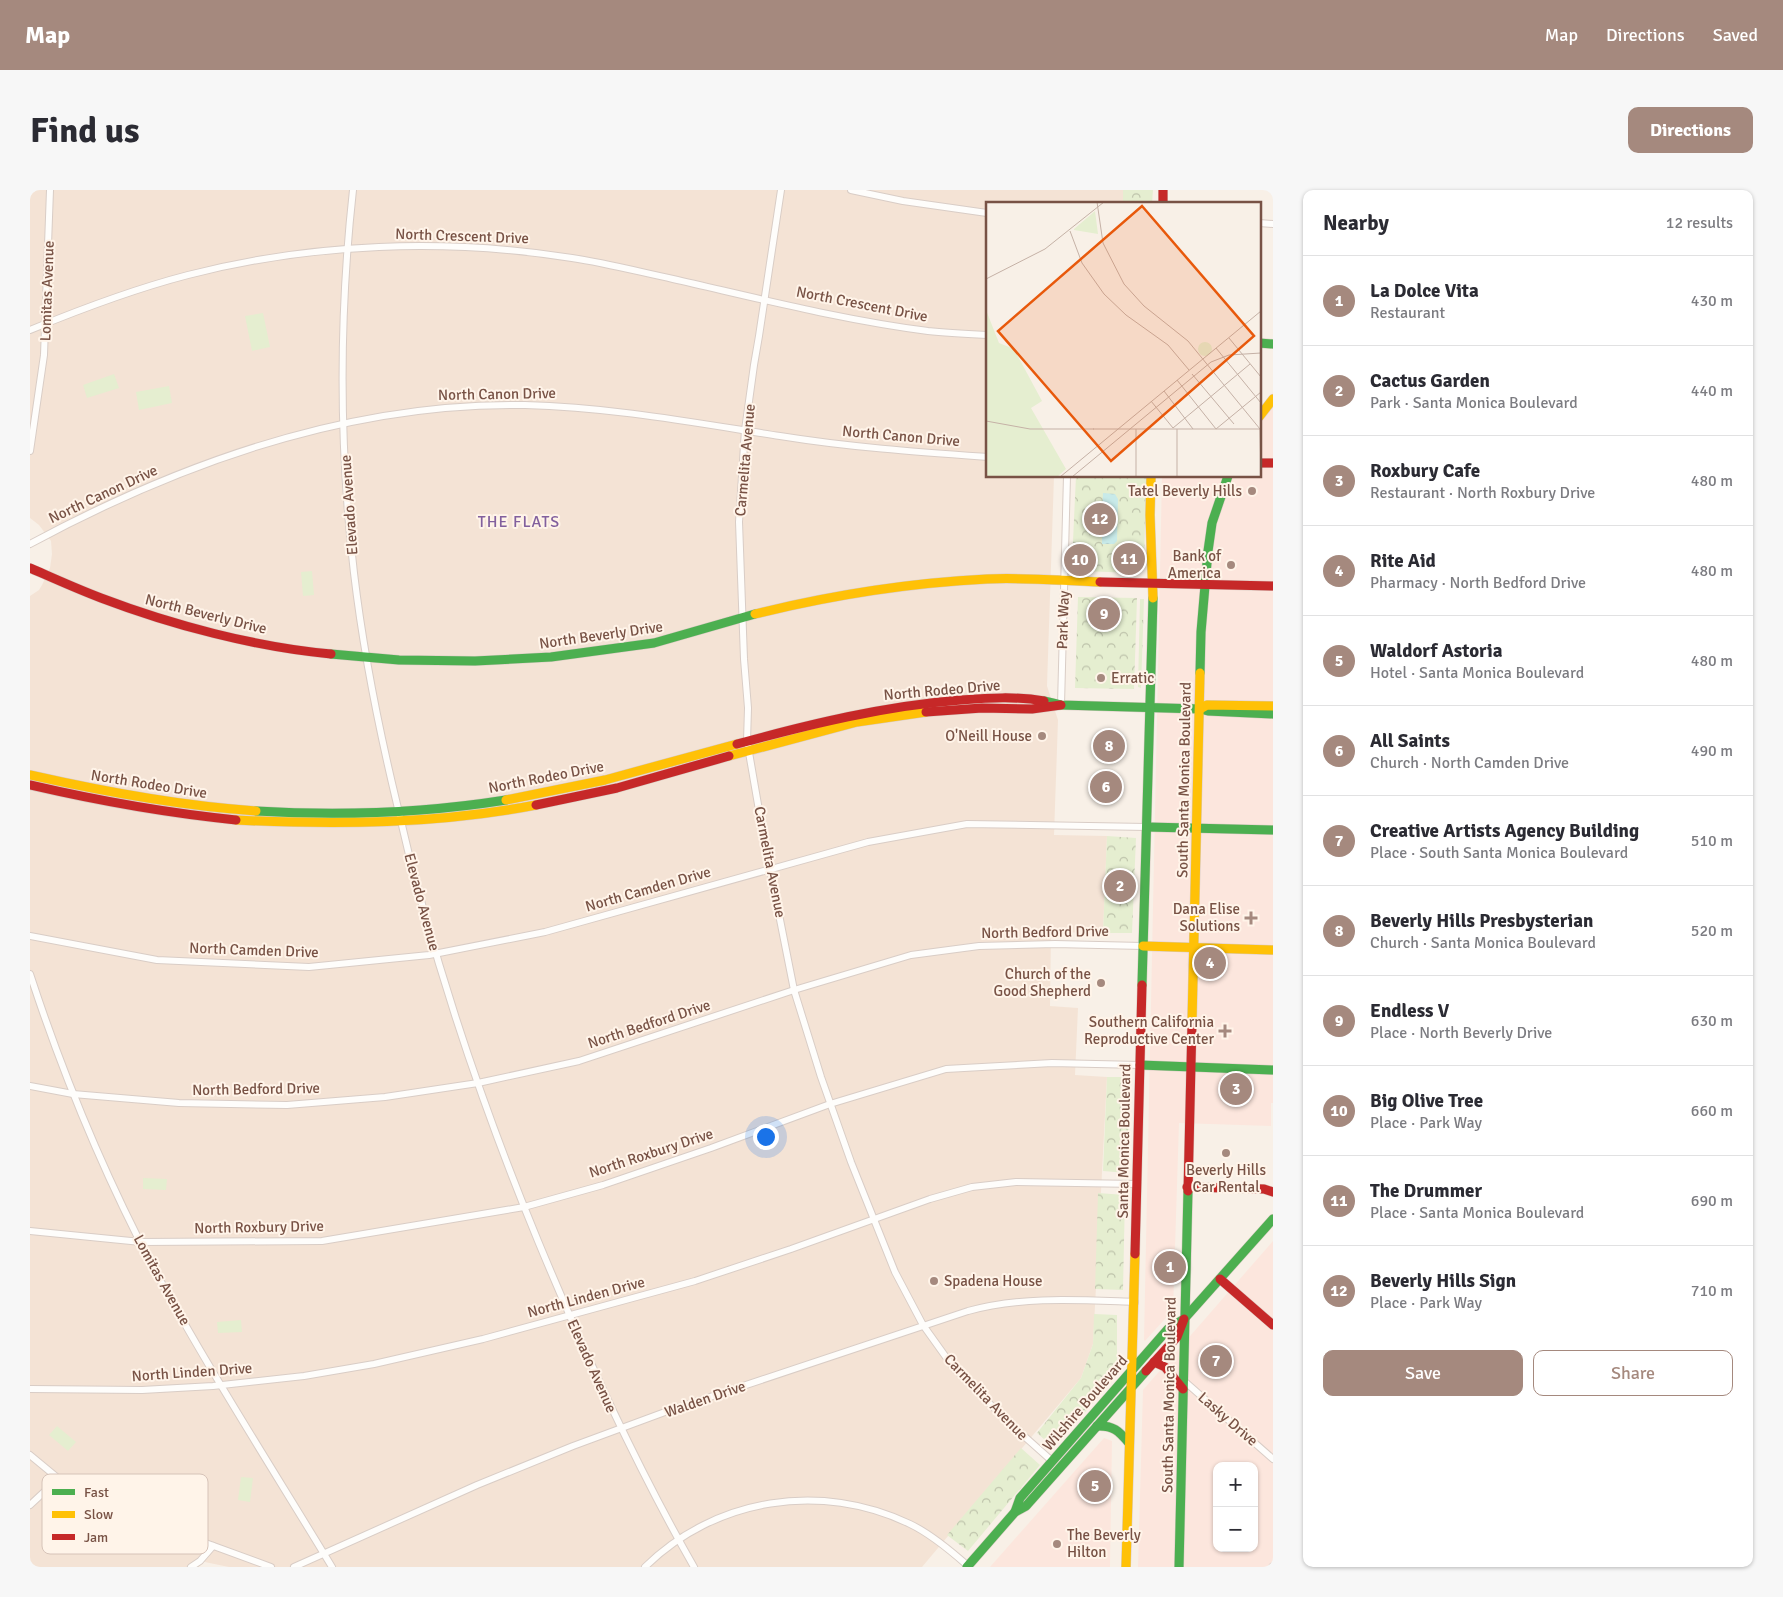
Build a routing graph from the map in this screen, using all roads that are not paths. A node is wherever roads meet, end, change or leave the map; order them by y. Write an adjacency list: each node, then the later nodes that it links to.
1 (50, 190): 10 (street, Lomitas Avenue)
2 (353, 190): 8 (street, Elevado Avenue)
3 (781, 190): 9 (street, Carmelita Avenue)
4 (851, 190): 5 (street)
5 (986, 213)
6 (1260, 223): 7 (street)
7 (1273, 224)
8 (348, 249): 9 (street, North Crescent Drive); 10 (street, North Crescent Drive); 17 (street, Elevado Avenue)
9 (764, 299): 12 (street, North Crescent Drive); 18 (street, Carmelita Avenue)
10 (46, 323): 11 (street, North Crescent Drive); 19 (street, Lomitas Avenue)
11 (30, 330)
12 (986, 335)
13 (1260, 343): 14 (street)
14 (1273, 344)
15 (1273, 398): 16 (street)
16 (1260, 415)
17 (344, 422): 18 (street, North Canon Drive); 26 (street, North Canon Drive); 33 (street, Elevado Avenue)
18 (745, 430): 20 (street, North Canon Drive); 32 (street, Carmelita Avenue)
19 (30, 451)
20 (986, 457)
21 (1260, 463): 22 (street)
22 (1273, 464)
23 (1068, 478): 28 (street, Park Way)
24 (1152, 478): 29 (street, Santa Monica Boulevard)
25 (1227, 478): 30 (street, South Santa Monica Boulevard)
26 (30, 544)
27 (30, 568): 33 (street, North Beverly Drive)
28 (1065, 581): 29 (street, North Beverly Drive); 32 (street, North Beverly Drive); 34 (street, Park Way)
29 (1153, 583): 30 (street, North Beverly Drive); 36 (street, Santa Monica Boulevard)
30 (1205, 585): 31 (street, North Beverly Drive); 37 (street, South Santa Monica Boulevard)
31 (1273, 586)
32 (742, 617): 33 (street, North Beverly Drive); 39 (street, Carmelita Avenue)
33 (367, 658): 42 (street, Elevado Avenue)
34 (1061, 704): 36 (street, North Rodeo Drive); 39 (street, North Rodeo Drive)
35 (1273, 706): 37 (street, North Rodeo Drive)
36 (1149, 707): 37 (street, North Rodeo Drive); 44 (street, Santa Monica Boulevard)
37 (1200, 709): 38 (street, North Rodeo Drive); 45 (street, South Santa Monica Boulevard)
38 (1273, 714)
39 (748, 745): 42 (street, North Rodeo Drive); 43 (street, North Rodeo Drive); 47 (street, Carmelita Avenue)
40 (30, 775): 42 (street, North Rodeo Drive)
41 (30, 785): 43 (street, North Rodeo Drive)
42 (398, 812): 43 (street, Elevado Avenue)
43 (400, 822): 52 (street, Elevado Avenue)
44 (1146, 826): 45 (street, North Camden Drive); 47 (street, North Camden Drive); 49 (street, Santa Monica Boulevard)
45 (1196, 828): 46 (street, North Camden Drive); 50 (street, South Santa Monica Boulevard)
46 (1273, 830)
47 (770, 869): 52 (street, North Camden Drive); 54 (street, Carmelita Avenue)
48 (30, 936): 52 (street, North Camden Drive)
49 (1144, 946): 50 (street, North Bedford Drive); 54 (street, North Bedford Drive); 55 (street, Santa Monica Boulevard)
50 (1194, 948): 51 (street, North Bedford Drive); 56 (street, South Santa Monica Boulevard)
51 (1273, 950)
52 (436, 954): 58 (street, Elevado Avenue)
53 (30, 974): 60 (street, Lomitas Avenue)
54 (794, 990): 58 (street, North Bedford Drive); 61 (street, Carmelita Avenue)
55 (1140, 1065): 56 (street, North Roxbury Drive); 61 (street, North Roxbury Drive); 62 (street, Santa Monica Boulevard)
56 (1190, 1068): 57 (street, North Roxbury Drive); 63 (street, South Santa Monica Boulevard)
57 (1273, 1070)
58 (478, 1083): 60 (street, North Bedford Drive); 65 (street, Elevado Avenue)
59 (30, 1086): 60 (street, North Bedford Drive)
60 (73, 1094): 69 (street, Lomitas Avenue)
61 (830, 1104): 65 (street, North Roxbury Drive); 66 (street, Carmelita Avenue)
62 (1137, 1184): 66 (street, North Linden Drive); 71 (street, Santa Monica Boulevard)
63 (1187, 1187): 64 (street); 73 (street, South Santa Monica Boulevard)
64 (1273, 1192)
65 (524, 1207): 69 (street, North Roxbury Drive); 72 (street, Elevado Avenue)
66 (875, 1218): 72 (street, North Linden Drive); 74 (street, Carmelita Avenue)
67 (1273, 1219): 70 (street, Wilshire Boulevard)
68 (30, 1230): 69 (street, North Roxbury Drive)
69 (141, 1242): 79 (street, Lomitas Avenue)
70 (1220, 1279): 73 (street, Wilshire Boulevard); 75 (street)
71 (1134, 1302): 74 (street, Walden Drive); 77 (street, Santa Monica Boulevard)
72 (570, 1316): 79 (street, North Linden Drive); 83 (street, Elevado Avenue)
73 (1184, 1319): 76 (street, Wilshire Boulevard); 77 (street, Wilshire Boulevard); 78 (street, South Santa Monica Boulevard)
74 (923, 1325): 83 (street, Walden Drive); 87 (street, Carmelita Avenue)
75 (1273, 1325)
76 (1154, 1362): 78 (street); 80 (street, Wilshire Boulevard)
77 (1132, 1371): 80 (street, Santa Monica Boulevard); 87 (street, Wilshire Boulevard)
78 (1183, 1385): 86 (street, Lasky Drive); 106 (street, South Santa Monica Boulevard)
79 (222, 1386): 81 (street, North Linden Drive); 97 (street, Lomitas Avenue)
80 (1131, 1388): 82 (street, Wilshire Boulevard); 84 (street, Santa Monica Boulevard)
81 (30, 1389)
82 (1097, 1426): 84 (street); 91 (street, Wilshire Boulevard)
83 (621, 1428): 92 (street, Elevado Avenue); 97 (street, Walden Drive)
84 (1129, 1443): 105 (street, Santa Monica Boulevard)
85 (30, 1455): 88 (street)
86 (1273, 1459)
87 (1052, 1461): 91 (street, Wilshire Boulevard)
88 (53, 1474)
89 (42, 1493): 90 (street)
90 (30, 1505)
91 (1015, 1512): 98 (street, Wilshire Boulevard)
92 (678, 1540): 98 (street); 103 (street); 104 (street, Elevado Avenue)
93 (208, 1544): 94 (street)
94 (213, 1546): 95 (street); 100 (street)
95 (208, 1552)
96 (206, 1554): 99 (street)
97 (324, 1554): 101 (street, Walden Drive); 102 (street, Lomitas Avenue)
98 (968, 1566)
99 (191, 1567)
100 (271, 1567)
101 (294, 1567)
102 (332, 1567)
103 (645, 1567)
104 (694, 1567)
105 (1126, 1567)
106 (1179, 1567)

